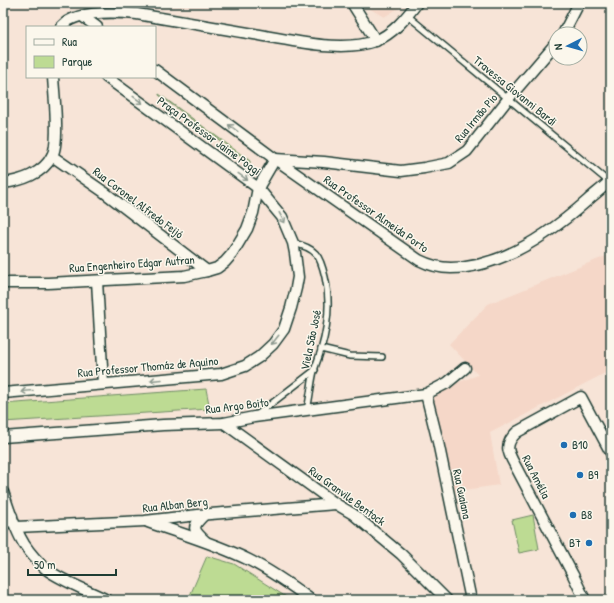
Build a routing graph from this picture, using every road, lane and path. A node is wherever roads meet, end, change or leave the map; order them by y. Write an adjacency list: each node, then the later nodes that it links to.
1 (352, 3): 9 (street)
2 (418, 3): 5 (street)
3 (579, 3): 8 (street)
4 (82, 16): 6 (street); 7 (street); 9 (street)
5 (408, 16): 9 (street); 14 (lane, Travessa Giovanni Bardi)
6 (62, 26)
7 (96, 26)
8 (567, 26)
9 (376, 41)
10 (548, 53): 14 (street, Rua Irmão Pio)
11 (156, 71): 16 (street, Praça Professor Jaime Poggi, one-way to 11)
12 (53, 78): 15 (street)
13 (107, 78): 19 (street, Praça Professor Jaime Poggi, one-way to 19)
14 (508, 100): 16 (street, Rua Irmão Pio); 17 (lane, Travessa Giovanni Bardi)
15 (52, 156): 18 (street); 21 (street, Rua Coronel Alfredo Feijó)
16 (275, 160): 17 (street, Rua Professor Almeida Porto); 19 (street)
17 (610, 181)
18 (3, 183)
19 (258, 188): 20 (street, Rua Professor Thomáz de Aquino, one-way to 20); 21 (street, Rua Engenheiro Edgar Autran)
20 (292, 243): 24 (lane, Viela São José); 28 (street, Rua Professor Thomáz de Aquino, one-way to 28)
21 (207, 272): 22 (street, Rua Engenheiro Edgar Autran)
22 (97, 280): 23 (street, Rua Engenheiro Edgar Autran); 28 (street)
23 (3, 283)
24 (321, 349): 25 (lane); 27 (lane, Viela São José)
25 (382, 356)
26 (465, 368): 30 (street, Rua Argo Boito)
27 (314, 370): 31 (lane, Viela São José); 32 (lane)
28 (102, 384): 29 (street, Rua Professor Thomáz de Aquino, one-way to 29)
29 (3, 393)
30 (426, 394): 31 (street, Rua Argo Boito); 47 (street, Rua Guaiana)
31 (307, 410): 32 (street, Rua Argo Boito)
32 (254, 417): 33 (street, Rua Argo Boito)
33 (224, 423): 34 (street, Rua Argo Boito); 37 (street, Rua Granvile Bentock)
34 (3, 437)
35 (611, 453): 48 (street, Rua Amélia)
36 (3, 492): 39 (street)
37 (336, 504): 38 (street, Rua Alban Berg); 46 (street, Rua Granvile Bentock)
38 (204, 515): 40 (street, Rua Alban Berg); 43 (street)
39 (12, 516): 41 (street); 42 (street)
40 (144, 521): 42 (street, Rua Alban Berg); 43 (street)
41 (3, 526)
42 (16, 527): 44 (street)
43 (206, 542): 45 (street)
44 (107, 600)
45 (311, 600)
46 (447, 600)
47 (471, 600)
48 (585, 600)

